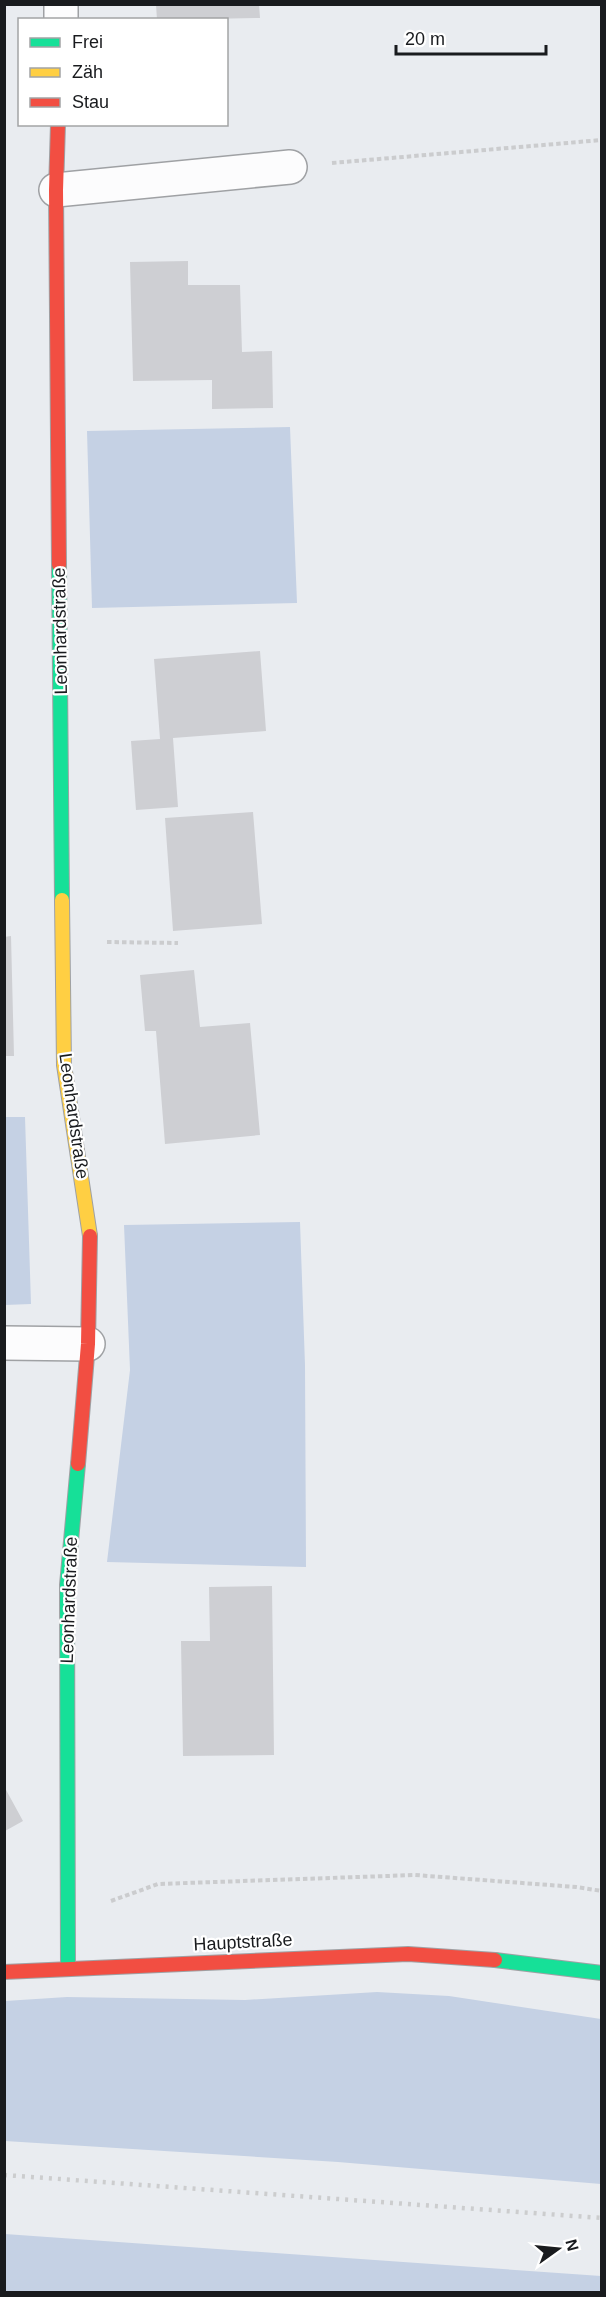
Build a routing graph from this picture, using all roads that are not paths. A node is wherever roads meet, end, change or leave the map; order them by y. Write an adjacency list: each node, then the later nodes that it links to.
1 (58, 126): 3 (street, Leonhardstraße)
2 (290, 167): 3 (street)
3 (56, 190): 5 (street, Leonhardstraße)
4 (4, 1343): 5 (street)
5 (88, 1344): 6 (street, Leonhardstraße)
6 (68, 1969): 7 (street, Hauptstraße); 8 (street, Hauptstraße)
7 (4, 1972)
8 (602, 1973)

